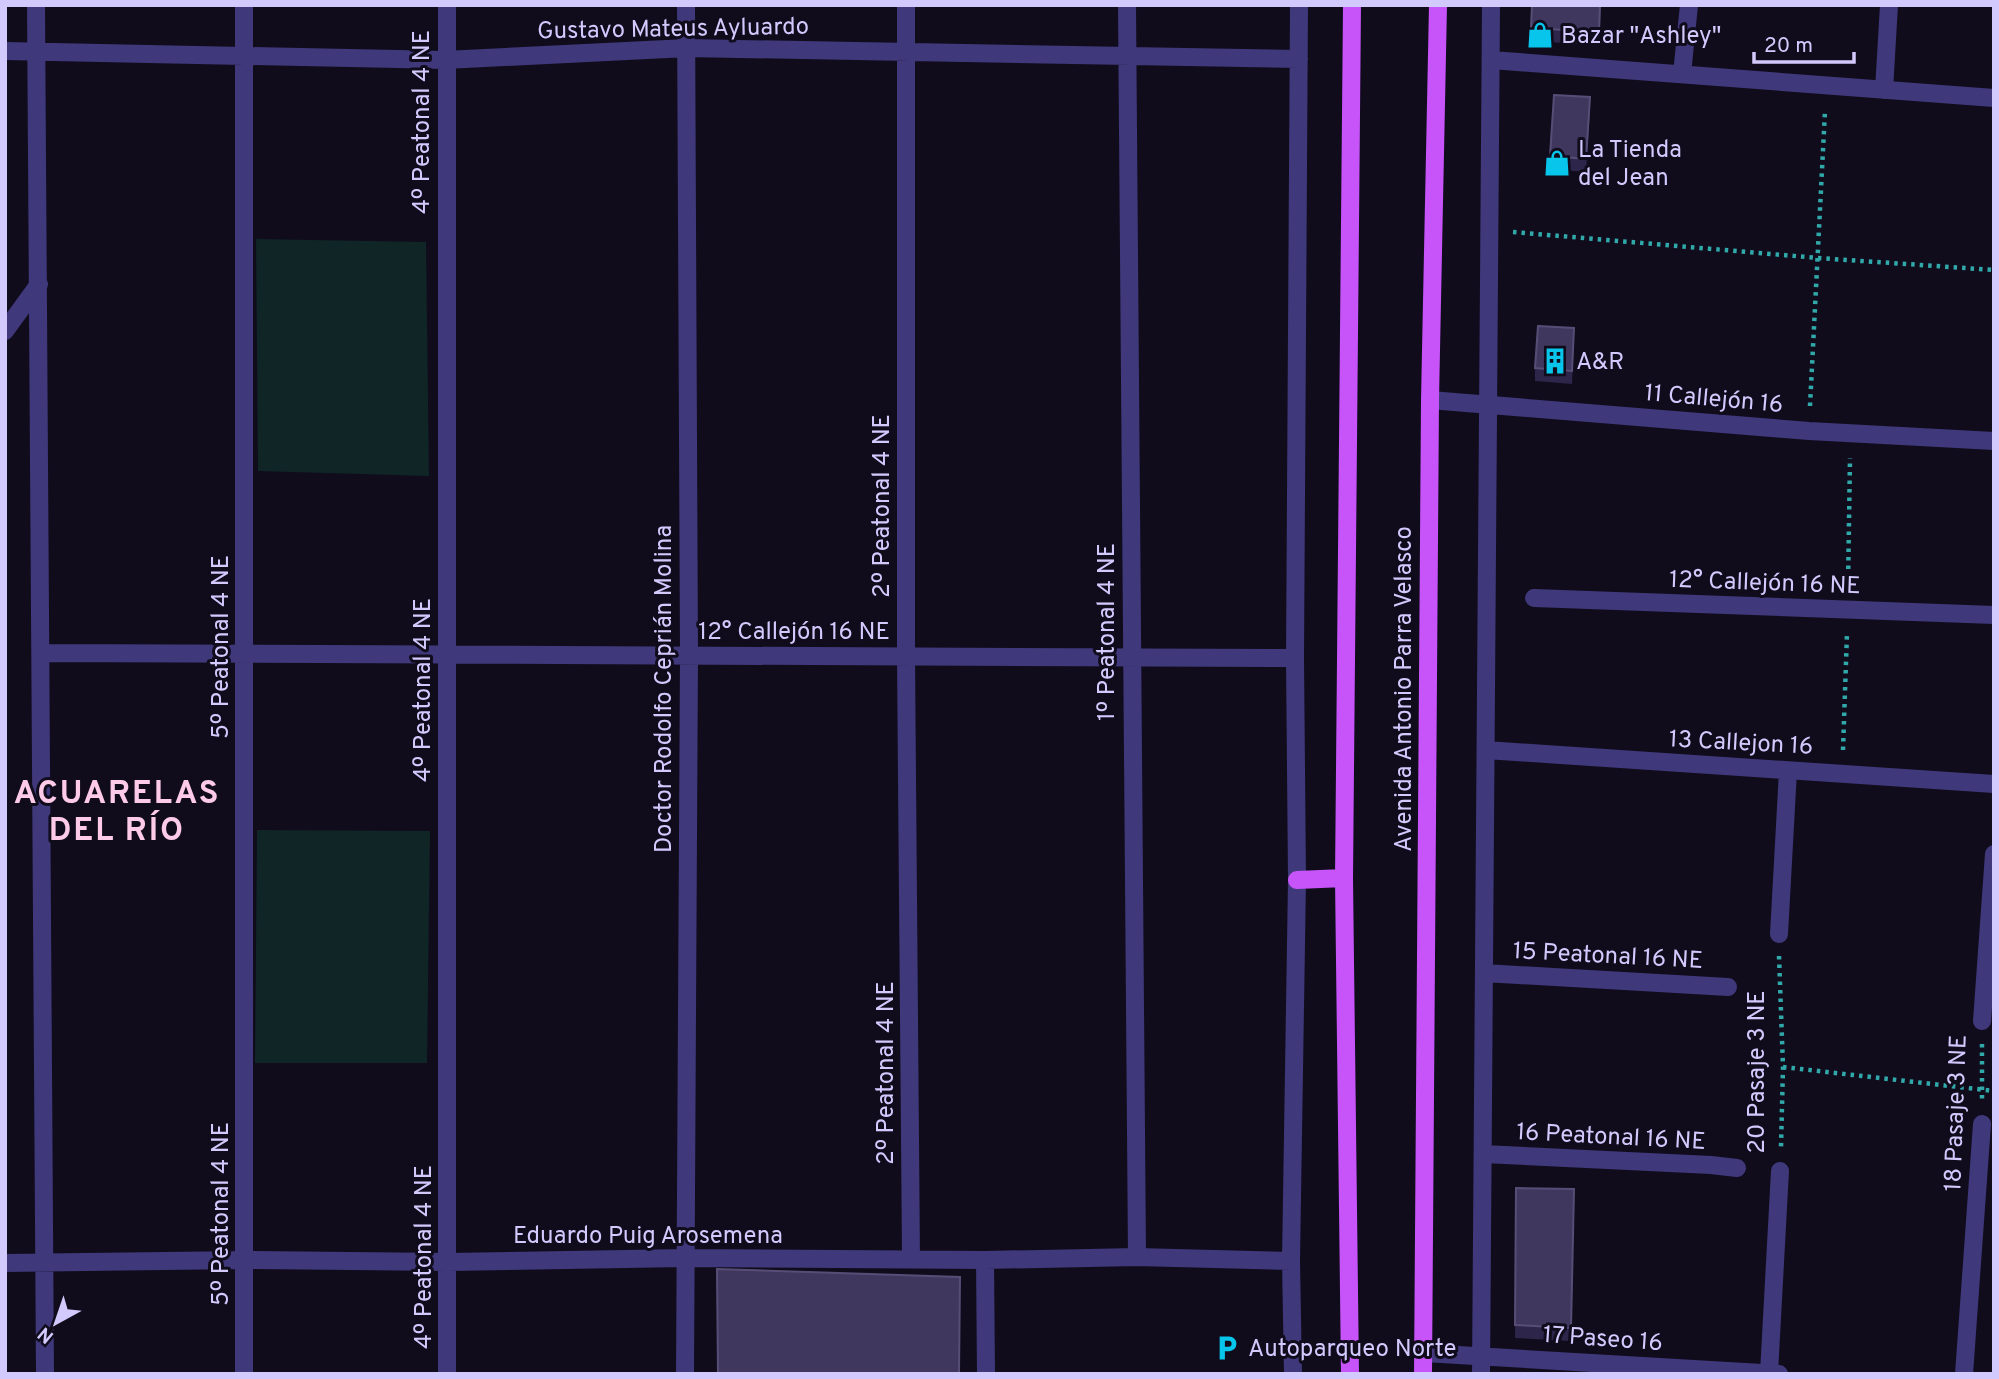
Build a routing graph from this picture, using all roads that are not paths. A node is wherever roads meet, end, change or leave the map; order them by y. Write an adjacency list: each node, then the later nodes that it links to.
1 (36, 5): 16 (street)
2 (244, 5): 18 (street, 5º Peatonal 4 NE)
3 (447, 5): 20 (street, 4º Peatonal 4 NE)
4 (686, 5): 13 (street, Doctor Rodolfo Ceprián Molina)
5 (906, 5): 15 (street, 2º Peatonal 4 NE)
6 (1126, 5): 17 (street, 1º Peatonal 4 NE)
7 (1300, 5): 19 (street)
8 (1352, 5): 43 (main road)
9 (1438, 5): 27 (main road, Avenida Antonio Parra Velasco)
10 (1491, 5): 21 (street)
11 (1689, 5): 22 (street)
12 (1889, 5): 23 (street)
13 (687, 48): 15 (street, Gustavo Mateus Ayluardo); 20 (street, Gustavo Mateus Ayluardo); 35 (street, Doctor Rodolfo Ceprián Molina)
14 (5, 51): 16 (street, Gustavo Mateus Ayluardo)
15 (905, 51): 17 (street, Gustavo Mateus Ayluardo); 36 (street, 2º Peatonal 4 NE)
16 (37, 52): 18 (street, Gustavo Mateus Ayluardo); 25 (street)
17 (1126, 55): 19 (street, Gustavo Mateus Ayluardo); 37 (street, 1º Peatonal 4 NE)
18 (244, 57): 20 (street, Gustavo Mateus Ayluardo); 33 (street, 5º Peatonal 4 NE)
19 (1299, 59): 38 (street)
20 (445, 60): 34 (street, 4º Peatonal 4 NE)
21 (1491, 60): 22 (street); 28 (street)
22 (1682, 74): 23 (street)
23 (1884, 90): 24 (street)
24 (1994, 98)
25 (39, 285): 26 (street); 32 (street)
26 (5, 331)
27 (1430, 400): 28 (street, 11 Callejón 16); 62 (main road, Avenida Antonio Parra Velasco)
28 (1488, 404): 29 (street, 11 Callejón 16); 39 (street)
29 (1994, 440)
30 (1534, 598): 31 (street, 12° Callejón 16 NE)
31 (1994, 615)
32 (41, 653): 33 (street, 12° Callejón 16 NE); 61 (street)
33 (245, 654): 34 (street, 12° Callejón 16 NE); 56 (street, 5º Peatonal 4 NE)
34 (446, 655): 35 (street, 12° Callejón 16 NE); 59 (street, 4º Peatonal 4 NE)
35 (689, 656): 36 (street, 12° Callejón 16 NE); 54 (street, Doctor Rodolfo Ceprián Molina)
36 (905, 656): 37 (street, 12° Callejón 16 NE); 55 (street, 2º Peatonal 4 NE)
37 (1130, 657): 38 (street, 12° Callejón 16 NE); 53 (street, 1º Peatonal 4 NE)
38 (1295, 658): 44 (street)
39 (1486, 750): 40 (street, 13 Callejon 16); 46 (street)
40 (1788, 771): 41 (street, 13 Callejon 16); 45 (street)
41 (1994, 784)
42 (1994, 853): 48 (street, 18 Pasaje 3 NE)
43 (1344, 877): 44 (main road); 71 (main road)
44 (1297, 880): 58 (street)
45 (1779, 934)
46 (1484, 972): 47 (street, 15 Peatonal 16 NE); 50 (street)
47 (1728, 987)
48 (1982, 1021)
49 (1982, 1124): 75 (street, 18 Pasaje 3 NE)
50 (1483, 1154): 51 (street, 16 Peatonal 16 NE); 63 (street)
51 (1737, 1168)
52 (1780, 1171): 64 (street, 20 Pasaje 3 NE)
53 (1137, 1257): 57 (street, Eduardo Puig Arosemena); 58 (street, Eduardo Puig Arosemena)
54 (684, 1258): 55 (street, Eduardo Puig Arosemena); 59 (street, Eduardo Puig Arosemena); 68 (street, Doctor Rodolfo Ceprián Molina)
55 (911, 1259): 57 (street, Eduardo Puig Arosemena)
56 (244, 1260): 59 (street, Eduardo Puig Arosemena); 61 (street, Eduardo Puig Arosemena); 66 (street, 5º Peatonal 4 NE)
57 (985, 1260): 69 (street)
58 (1291, 1261): 70 (street)
59 (447, 1262): 67 (street, 4º Peatonal 4 NE)
60 (5, 1263): 61 (street, Eduardo Puig Arosemena)
61 (44, 1263): 65 (street)
62 (1424, 1353): 63 (street, 17 Paseo 16); 72 (main road, Avenida Antonio Parra Velasco)
63 (1482, 1355): 64 (street, 17 Paseo 16); 73 (street)
64 (1769, 1373): 74 (street, 17 Paseo 16)
65 (45, 1374)
66 (244, 1374)
67 (447, 1374)
68 (685, 1374)
69 (986, 1374)
70 (1293, 1374)
71 (1350, 1374)
72 (1423, 1374)
73 (1482, 1374)
74 (1779, 1374)
75 (1964, 1374)

